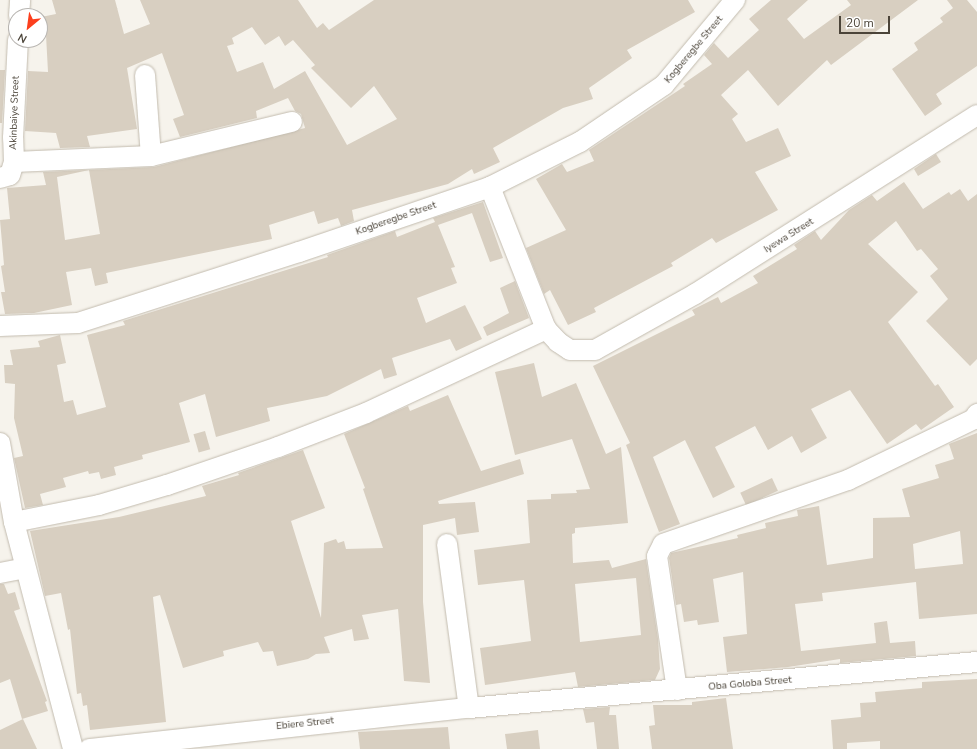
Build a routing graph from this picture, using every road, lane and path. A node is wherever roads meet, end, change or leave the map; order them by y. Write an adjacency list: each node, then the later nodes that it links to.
1 (735, 0): 9 (street, Kogberegbe Street)
2 (18, 48): 7 (street, Akinbaiye Street)
3 (145, 75): 6 (street)
4 (977, 115): 11 (street, Iyewa Street)
5 (292, 122): 6 (street)
6 (151, 156): 7 (street)
7 (14, 162): 8 (street, Akinbaiye Street)
8 (0, 178)
9 (490, 187): 10 (street, Kogberegbe Street); 11 (street)
10 (0, 326)
11 (546, 329): 14 (street)
12 (977, 414): 19 (street)
13 (0, 443): 14 (street)
14 (14, 522): 16 (street)
15 (447, 544): 21 (street)
16 (25, 568): 17 (street); 22 (street)
17 (0, 573)
18 (977, 662): 19 (street, Oba Goloba Street)
19 (677, 690): 20 (street, Oba Goloba Street)
20 (523, 705): 21 (street, Ebiere Street)
21 (469, 708): 23 (street, Ebiere Street)
22 (73, 749)
23 (89, 749)

